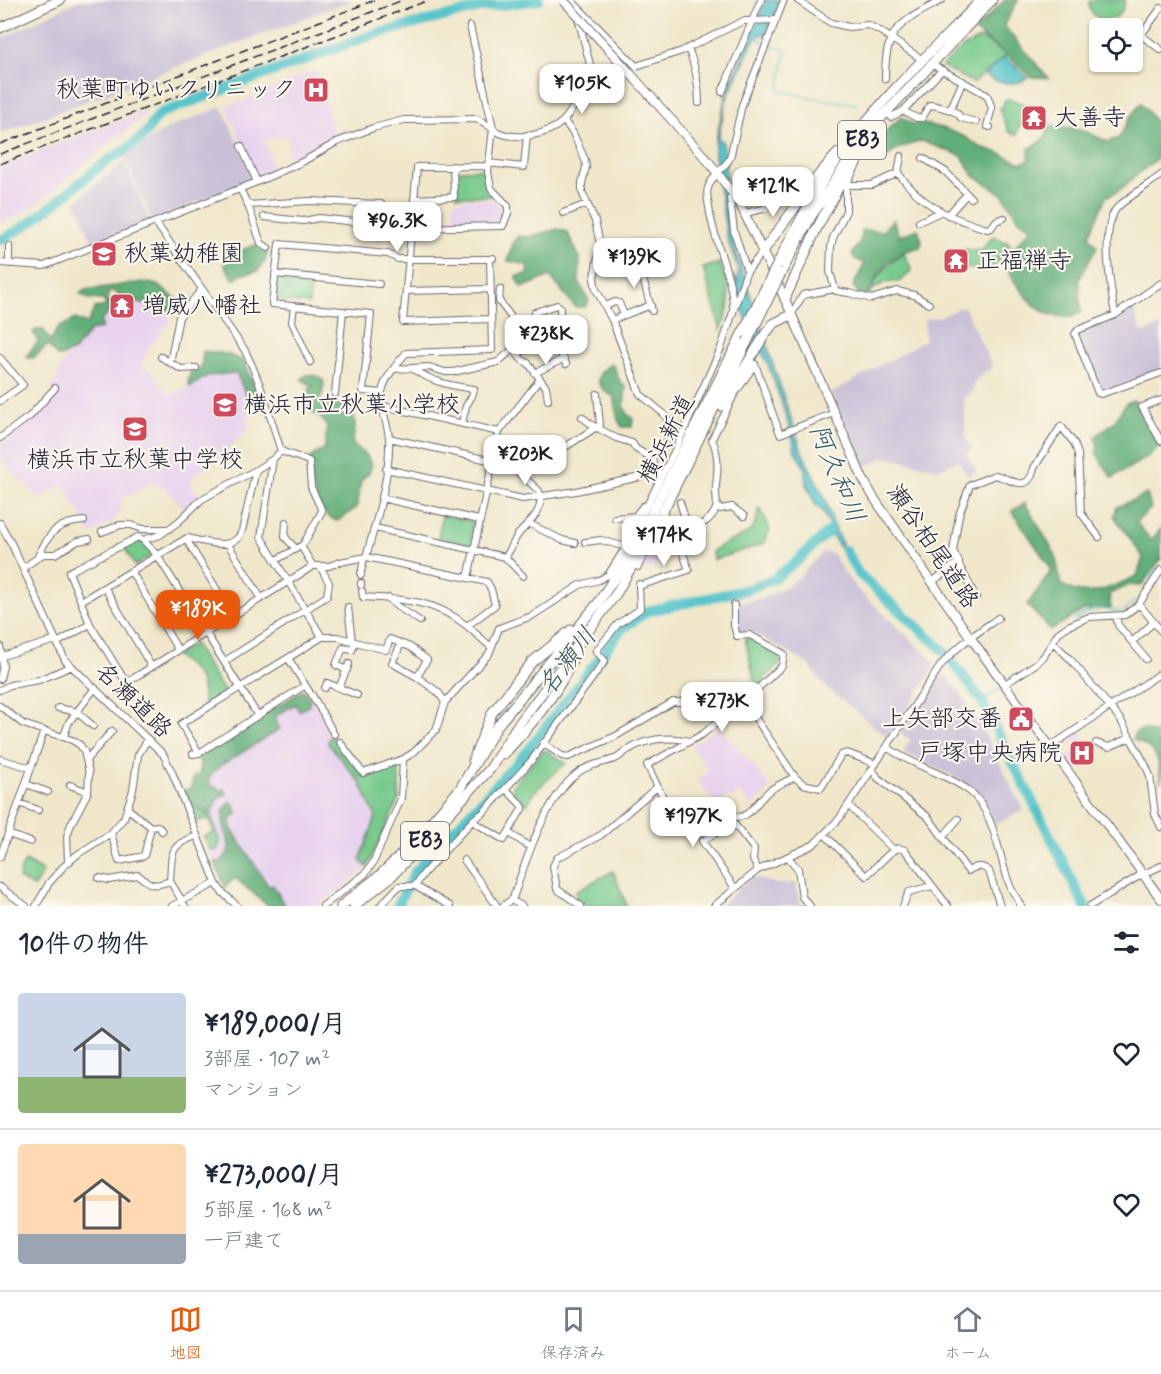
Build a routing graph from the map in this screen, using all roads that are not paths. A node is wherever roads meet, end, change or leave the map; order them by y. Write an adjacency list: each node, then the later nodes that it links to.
1 (60, 0): 15 (highway)
2 (563, 0): 20 (main road, bridge)
3 (571, 0): 11 (street)
4 (761, 0): 12 (street)
5 (784, 0): 13 (street)
6 (797, 0): 16 (street)
7 (942, 0): 16 (street)
8 (981, 0): 37 (highway, 横浜新道 / E83)
9 (992, 0): 35 (highway, 横浜新道 / E83)
10 (1161, 8): 18 (street)
11 (580, 10): 17 (street); 23 (street)
12 (754, 20): 13 (street); 17 (street); 26 (street)
13 (774, 20): 44 (street)
14 (470, 26): 34 (street)
15 (0, 28)
16 (890, 37): 19 (street); 24 (street)
17 (688, 48): 27 (street)
18 (1161, 50)
19 (920, 58)
20 (622, 63): 23 (street); 44 (main road, 瀬谷柏尾道路)
21 (935, 66): 22 (street)
22 (942, 70): 25 (street); 29 (street)
23 (593, 76): 31 (street)
24 (885, 79)
25 (963, 81): 28 (street); 33 (street)
26 (722, 92)
27 (699, 103)
28 (950, 110): 29 (street); 32 (street)
29 (903, 111): 30 (street)
30 (891, 117)
31 (564, 121): 36 (street); 54 (street)
32 (976, 122)
33 (990, 127)
34 (493, 128): 36 (street); 42 (street); 47 (street)
35 (867, 133): 72 (highway, 横浜新道 / E83); 82 (highway)
36 (527, 135): 42 (street)
37 (849, 144): 67 (highway); 72 (highway, 横浜新道 / E83)
38 (241, 146): 47 (street)
39 (901, 156): 45 (street)
40 (922, 158): 59 (street)
41 (859, 161): 48 (street)
42 (488, 165): 43 (street); 64 (street)
43 (453, 166): 52 (street); 52 (street)
44 (718, 173): 58 (main road, 瀬谷柏尾道路); 87 (street)
45 (898, 173): 48 (street); 56 (street)
46 (1161, 176): 90 (street)
47 (257, 182): 49 (street)
48 (846, 185): 80 (street)
49 (240, 189): 55 (street); 63 (street)
50 (765, 195): 58 (street)
51 (730, 198): 73 (street)
52 (414, 199): 64 (street)
53 (381, 204): 55 (street)
54 (587, 204): 57 (street); 85 (street)
55 (248, 205): 66 (street)
56 (940, 212): 59 (street); 62 (street)
57 (563, 213)
58 (745, 213): 67 (main road, 瀬谷柏尾道路)
59 (948, 215): 61 (street)
60 (264, 217): 64 (street)
61 (1004, 218)
62 (919, 222)
63 (156, 223): 71 (street); 77 (street)
64 (411, 228): 68 (street)
65 (9, 246): 71 (street)
66 (268, 248)
67 (763, 250): 73 (street); 82 (main road, 瀬谷柏尾道路)
68 (409, 260): 74 (street); 78 (street); 81 (street)
69 (638, 261): 88 (street)
70 (0, 263): 71 (street)
71 (9, 264)
72 (779, 269): 94 (highway, 横浜新道 / E83, bridge)
73 (746, 271): 87 (street)
74 (275, 274): 75 (street); 84 (street)
75 (379, 284)
76 (1161, 284): 90 (street)
77 (202, 288): 100 (street); 127 (street)
78 (490, 289): 81 (street); 91 (street)
79 (500, 289): 95 (street)
80 (835, 289): 83 (street); 89 (street)
81 (406, 291): 91 (street)
82 (785, 299): 89 (main road, 瀬谷柏尾道路)
83 (929, 304)
84 (294, 306): 86 (street); 99 (street)
85 (606, 306): 88 (street); 92 (street)
86 (343, 311): 108 (street); 109 (street)
87 (734, 311): 121 (street)
88 (624, 315): 92 (street)
89 (791, 315): 115 (main road, 瀬谷柏尾道路); 128 (highway)
90 (1115, 315): 105 (street)
91 (491, 319): 102 (street)
92 (612, 320): 120 (street)
93 (558, 328): 95 (street)
94 (745, 337): 128 (highway, 横浜新道 / E83); 301 (highway, 横浜新道 / E83)
95 (516, 351): 103 (street); 104 (street)
96 (161, 357): 100 (street)
97 (0, 358): 113 (street)
98 (563, 359): 104 (street)
99 (310, 362)
100 (170, 363): 101 (street)
101 (196, 368)
102 (394, 369): 103 (street); 108 (street)
103 (413, 369): 117 (street)
104 (535, 373): 106 (street)
105 (1161, 373)
106 (540, 380): 111 (street); 119 (street)
107 (55, 388): 122 (street)
108 (381, 393): 114 (street)
109 (335, 394)
110 (597, 394): 118 (street)
111 (548, 400)
112 (1161, 400): 124 (street)
113 (0, 401)
114 (383, 406): 117 (street); 123 (street)
115 (834, 413): 142 (street); 181 (main road, 瀬谷柏尾道路)
116 (582, 417): 118 (street)
117 (462, 423): 119 (street)
118 (598, 427): 126 (street); 129 (street)
119 (499, 432): 131 (street)
120 (674, 432): 121 (street); 129 (street)
121 (681, 435): 134 (street)
122 (0, 438)
123 (389, 438): 131 (street); 132 (street)
124 (1161, 441)
125 (547, 444): 135 (street)
126 (562, 450)
127 (281, 451): 130 (street); 162 (street)
128 (693, 451): 165 (highway, 横浜新道 / E83)
129 (652, 458): 136 (street)
130 (273, 459): 133 (street); 170 (street)
131 (493, 461): 135 (street); 137 (street)
132 (386, 469): 137 (street); 140 (street)
133 (256, 470): 151 (street); 161 (street)
134 (663, 472): 136 (street); 139 (street)
135 (520, 473): 138 (street)
136 (655, 473): 138 (street)
137 (486, 490): 138 (street); 146 (street)
138 (541, 496): 149 (street)
139 (651, 497): 144 (street); 163 (street)
140 (381, 498): 146 (street); 150 (street)
141 (680, 502): 152 (street)
142 (717, 507): 143 (street); 152 (street)
143 (744, 516)
144 (615, 518)
145 (84, 520): 169 (street)
146 (479, 520): 164 (street)
147 (286, 522): 162 (street)
148 (0, 523): 174 (street, 名瀬道路)
149 (530, 524): 160 (street); 168 (street)
150 (375, 528): 164 (street); 167 (street)
151 (169, 529): 153 (street); 157 (street)
152 (689, 531): 158 (street)
153 (102, 532)
154 (1099, 537): 171 (street)
155 (186, 538): 161 (street); 166 (street); 192 (street)
156 (89, 539): 169 (street)
157 (142, 540): 166 (street); 187 (street)
158 (663, 541): 165 (street); 243 (street)
159 (585, 542): 163 (street)
160 (575, 543)
161 (228, 544): 185 (street)
162 (301, 546): 170 (street); 172 (street)
163 (626, 547): 209 (street)
164 (474, 550): 168 (street); 179 (street)
165 (643, 553): 173 (highway); 302 (highway, 横浜新道 / E83)
166 (157, 555): 176 (street); 200 (street)
167 (365, 557): 172 (street); 177 (street); 179 (street)
168 (505, 557): 178 (street)
169 (36, 559): 174 (street)
170 (276, 560): 180 (street)
171 (958, 563): 181 (street); 184 (street)
172 (317, 566): 180 (street); 191 (street)
173 (638, 567)
174 (23, 568): 203 (street, 名瀬道路)
175 (1161, 570): 188 (street)
176 (131, 571): 182 (street); 210 (street)
177 (361, 572)
178 (523, 576)
179 (468, 578): 198 (street)
180 (289, 581): 185 (street); 191 (street)
181 (932, 582): 202 (main road, 瀬谷柏尾道路)
182 (105, 588): 187 (street); 216 (street)
183 (362, 589): 186 (street)
184 (975, 597)
185 (261, 598): 192 (street)
186 (389, 598): 195 (street); 198 (street)
187 (81, 601): 197 (street)
188 (1140, 604): 193 (street); 196 (street)
189 (734, 605): 227 (street)
190 (348, 607): 204 (street)
191 (306, 610): 201 (street); 214 (street)
192 (233, 616): 200 (street)
193 (1116, 616): 205 (street); 206 (street)
194 (998, 618): 202 (street)
195 (420, 621)
196 (1154, 622): 199 (street); 205 (street)
197 (90, 624): 203 (street); 216 (street)
198 (467, 626): 209 (street)
199 (1161, 631)
200 (206, 633): 210 (street); 214 (street)
201 (322, 637): 204 (street); 212 (street)
202 (969, 637): 220 (main road, 瀬谷柏尾道路); 246 (street)
203 (56, 641): 211 (street); 215 (street, 名瀬道路)
204 (353, 641): 207 (street); 224 (street)
205 (1132, 642): 213 (street)
206 (1053, 643): 220 (street); 231 (street)
207 (400, 644): 218 (street); 218 (street)
208 (0, 646): 211 (street)
209 (491, 647): 229 (street)
210 (178, 650): 216 (street)
211 (2, 656): 219 (street)
212 (288, 658): 221 (street); 226 (street)
213 (1146, 659)
214 (225, 661): 221 (street)
215 (72, 666): 222 (street, 名瀬道路); 225 (street)
216 (151, 666)
217 (1161, 673): 231 (street)
218 (417, 677): 229 (street)
219 (0, 678)
220 (1005, 684): 245 (main road, 瀬谷柏尾道路)
221 (241, 687): 235 (street); 235 (street)
222 (95, 688): 233 (street); 241 (street, 名瀬道路)
223 (325, 688): 224 (street)
224 (339, 688): 228 (street)
225 (0, 690)
226 (308, 690): 235 (street); 248 (street)
227 (740, 695): 234 (street); 243 (street)
228 (353, 696)
229 (445, 702): 248 (street)
230 (0, 706): 237 (street)
231 (1110, 706): 240 (street); 245 (street)
232 (58, 708): 233 (street)
233 (77, 712): 236 (street); 239 (street)
234 (753, 714): 242 (street); 252 (street)
235 (258, 716)
236 (93, 726)
237 (44, 731): 239 (street); 251 (street)
238 (112, 731): 249 (street)
239 (64, 736): 249 (street)
240 (1129, 738): 244 (street); 267 (street)
241 (148, 739): 261 (street); 273 (street, 名瀬道路)
242 (690, 741): 255 (street); 276 (street)
243 (543, 743): 256 (street)
244 (1096, 743)
245 (1051, 746): 284 (main road, 瀬谷柏尾道路)
246 (887, 747): 250 (street); 314 (street)
247 (0, 759): 251 (street)
248 (403, 759): 300 (street)
249 (86, 760): 258 (street)
250 (874, 767): 252 (street); 260 (street); 274 (street)
251 (31, 768): 253 (street)
252 (795, 777): 263 (street)
253 (26, 784): 257 (street); 259 (street)
254 (70, 785): 258 (street)
255 (657, 787): 263 (street); 308 (street)
256 (506, 789): 265 (street); 270 (street)
257 (48, 792)
258 (88, 792): 281 (street)
259 (19, 803): 262 (street); 271 (street)
260 (848, 805): 272 (street); 277 (street)
261 (127, 808): 266 (street); 269 (street)
262 (38, 810)
263 (734, 819): 283 (street); 291 (street)
264 (958, 819): 274 (street)
265 (472, 821): 270 (street); 288 (street)
266 (151, 827): 268 (street); 269 (street)
267 (1161, 827)
268 (162, 831)
269 (111, 833): 281 (street)
270 (509, 833): 276 (street)
271 (8, 834): 275 (street); 278 (street)
272 (825, 835): 277 (street); 279 (street)
273 (197, 836): 286 (street); 287 (street, 名瀬道路)
274 (943, 837): 313 (street)
275 (31, 842)
276 (530, 847): 293 (street)
277 (894, 850): 289 (street)
278 (0, 856)
279 (788, 857): 283 (street); 310 (street)
280 (464, 860): 305 (street)
281 (68, 861): 297 (street)
282 (1161, 866): 284 (street)
283 (758, 870): 291 (street)
284 (1143, 875): 292 (main road, 瀬谷柏尾道路); 295 (street)
285 (99, 878): 286 (street)
286 (170, 881): 294 (street)
287 (216, 883): 294 (street); 299 (street, 名瀬道路)
288 (413, 885): 303 (street); 304 (street)
289 (932, 886): 311 (street); 312 (street)
290 (0, 887): 296 (street)
291 (735, 888): 309 (street)
292 (1161, 899)
293 (512, 901): 306 (street); 307 (street)
294 (184, 903): 298 (street)
295 (1094, 905)
296 (26, 906)
297 (36, 906)
298 (172, 906)
299 (237, 906)
300 (323, 906)
301 (341, 906)
302 (354, 906)
303 (380, 906)
304 (450, 906)
305 (497, 906)
306 (503, 906)
307 (522, 906)
308 (582, 906)
309 (714, 906)
310 (810, 906)
311 (903, 906)
312 (948, 906)
313 (1000, 906)
314 (1021, 906)

